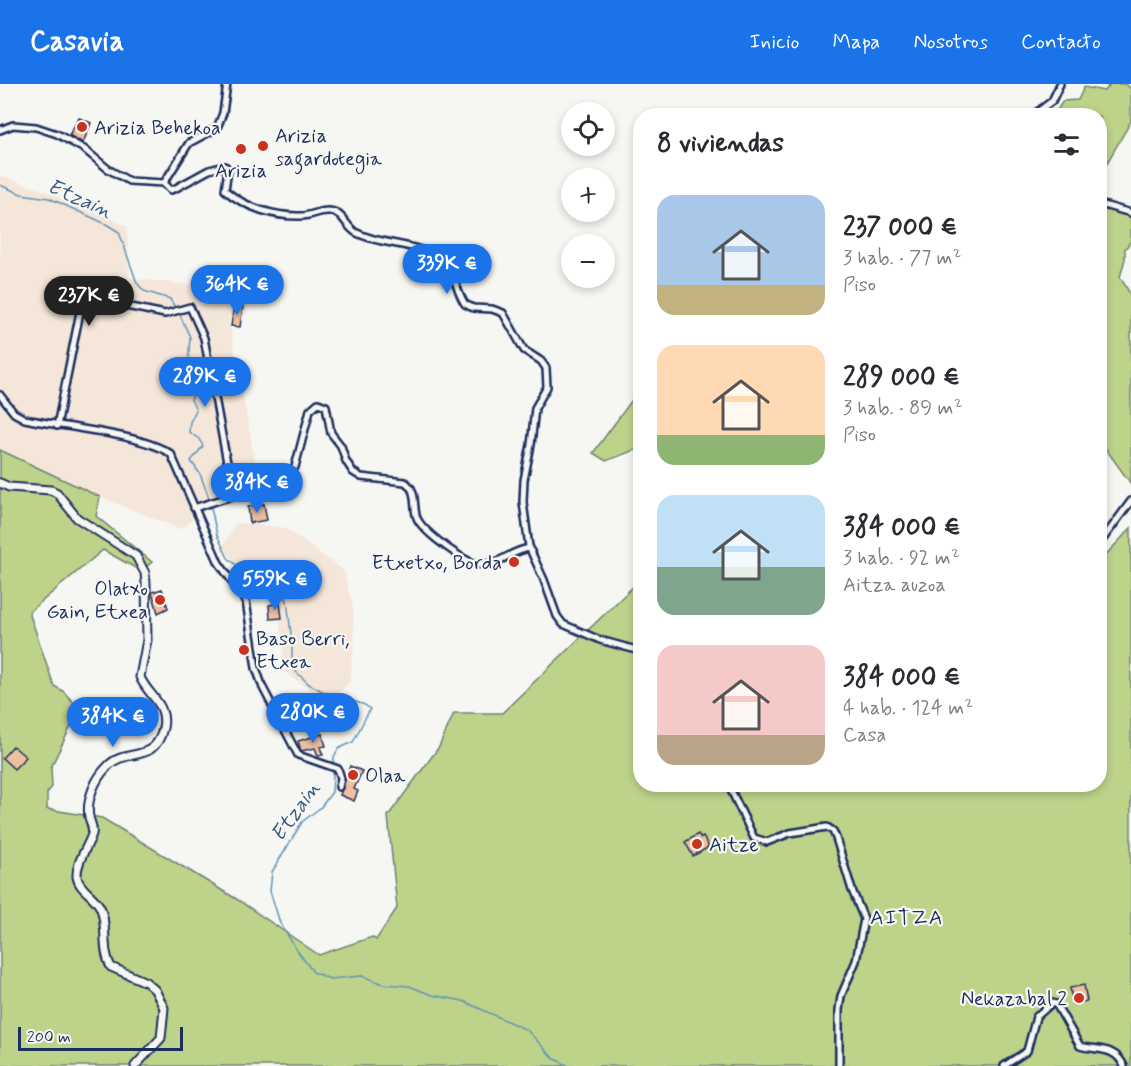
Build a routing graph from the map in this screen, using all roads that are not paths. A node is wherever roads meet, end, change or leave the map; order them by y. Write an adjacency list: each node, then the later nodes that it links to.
1 (227, 84): 5 (street)
2 (1060, 84): 3 (street)
3 (1043, 108)
4 (0, 130): 5 (street)
5 (164, 183): 15 (street)
6 (1107, 206): 7 (street)
7 (1131, 213)
8 (0, 395): 9 (street)
9 (57, 426): 11 (street); 13 (street)
10 (0, 483): 19 (street)
11 (233, 495): 13 (street); 15 (street)
12 (1131, 501): 14 (street)
13 (194, 508): 17 (street)
14 (1107, 534)
15 (530, 548): 16 (street)
16 (633, 649)
17 (339, 787)
18 (732, 792): 20 (street)
19 (135, 1066)
20 (839, 1066)
21 (1004, 1066): 22 (street)
22 (1124, 1066)

